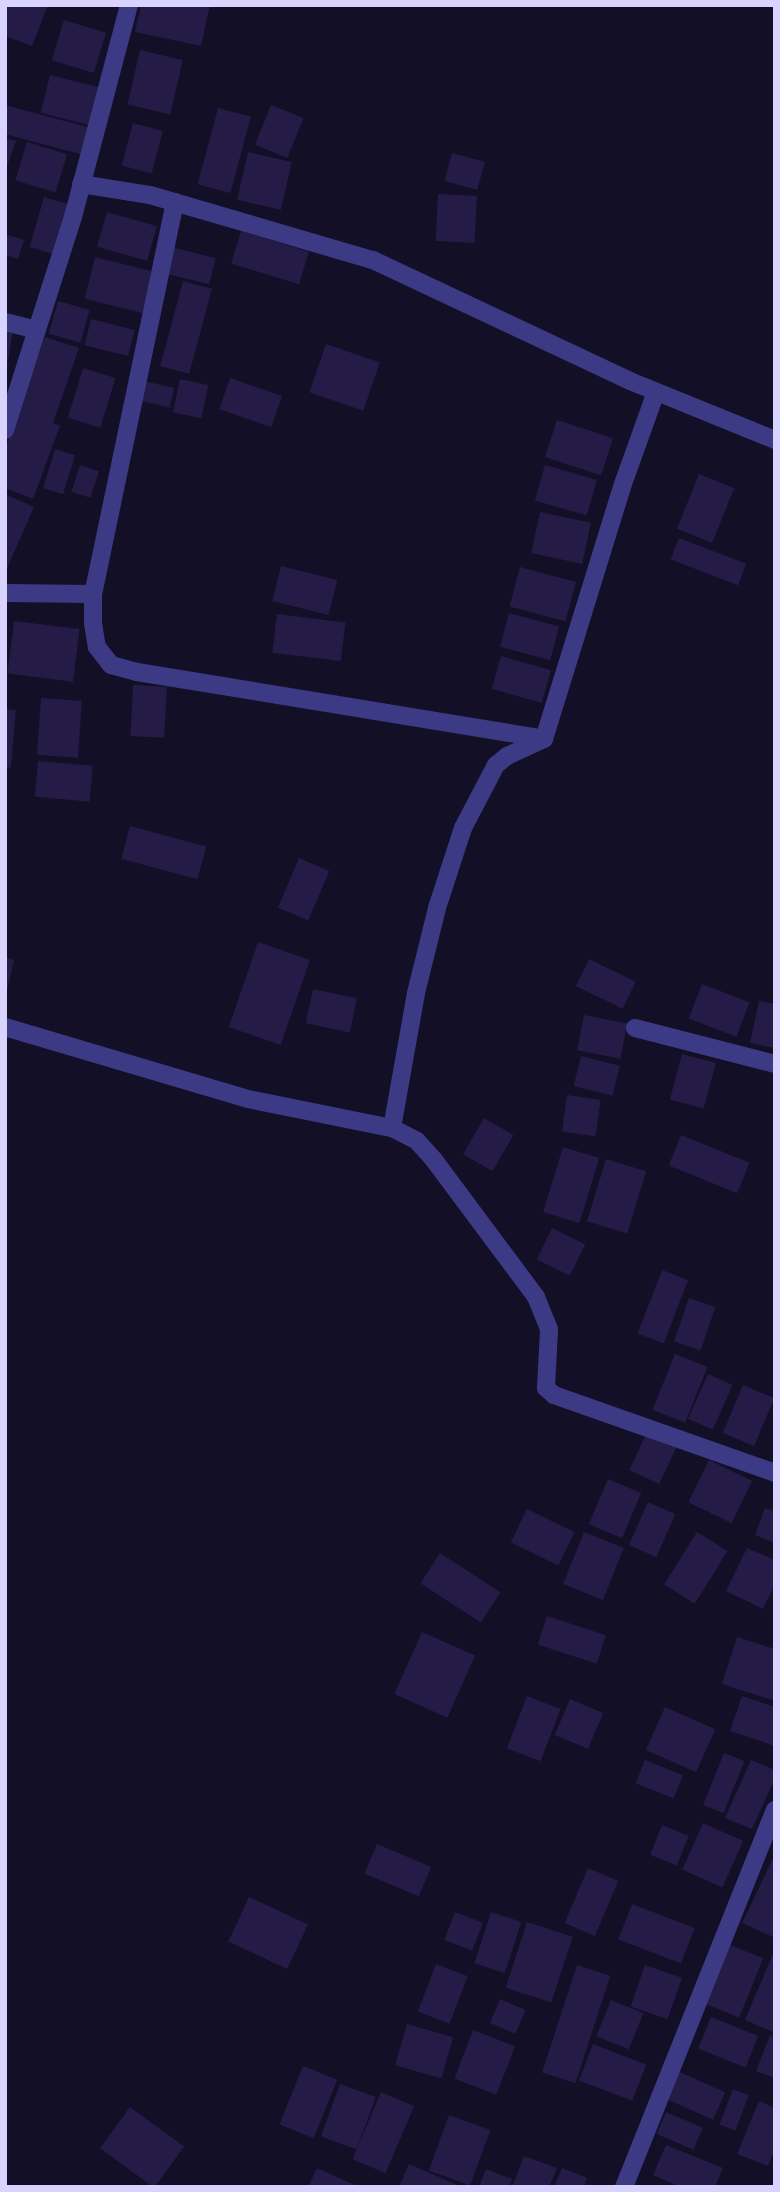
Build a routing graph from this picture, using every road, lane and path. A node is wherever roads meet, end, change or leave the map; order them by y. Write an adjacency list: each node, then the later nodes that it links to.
1 (130, 5): 2 (street)
2 (81, 184): 3 (street); 5 (street)
3 (175, 202): 6 (street); 10 (street)
4 (5, 322): 5 (street)
5 (36, 330): 7 (street)
6 (656, 392): 8 (street); 11 (street)
7 (6, 423)
8 (775, 440)
9 (5, 593): 10 (street)
10 (93, 594): 11 (street)
11 (544, 739): 15 (street)
12 (5, 1027): 15 (street)
13 (635, 1028): 14 (street)
14 (775, 1064)
15 (393, 1128): 16 (street)
16 (775, 1473)
17 (775, 1810): 18 (street)
18 (770, 1839): 19 (street)
19 (624, 2187)

